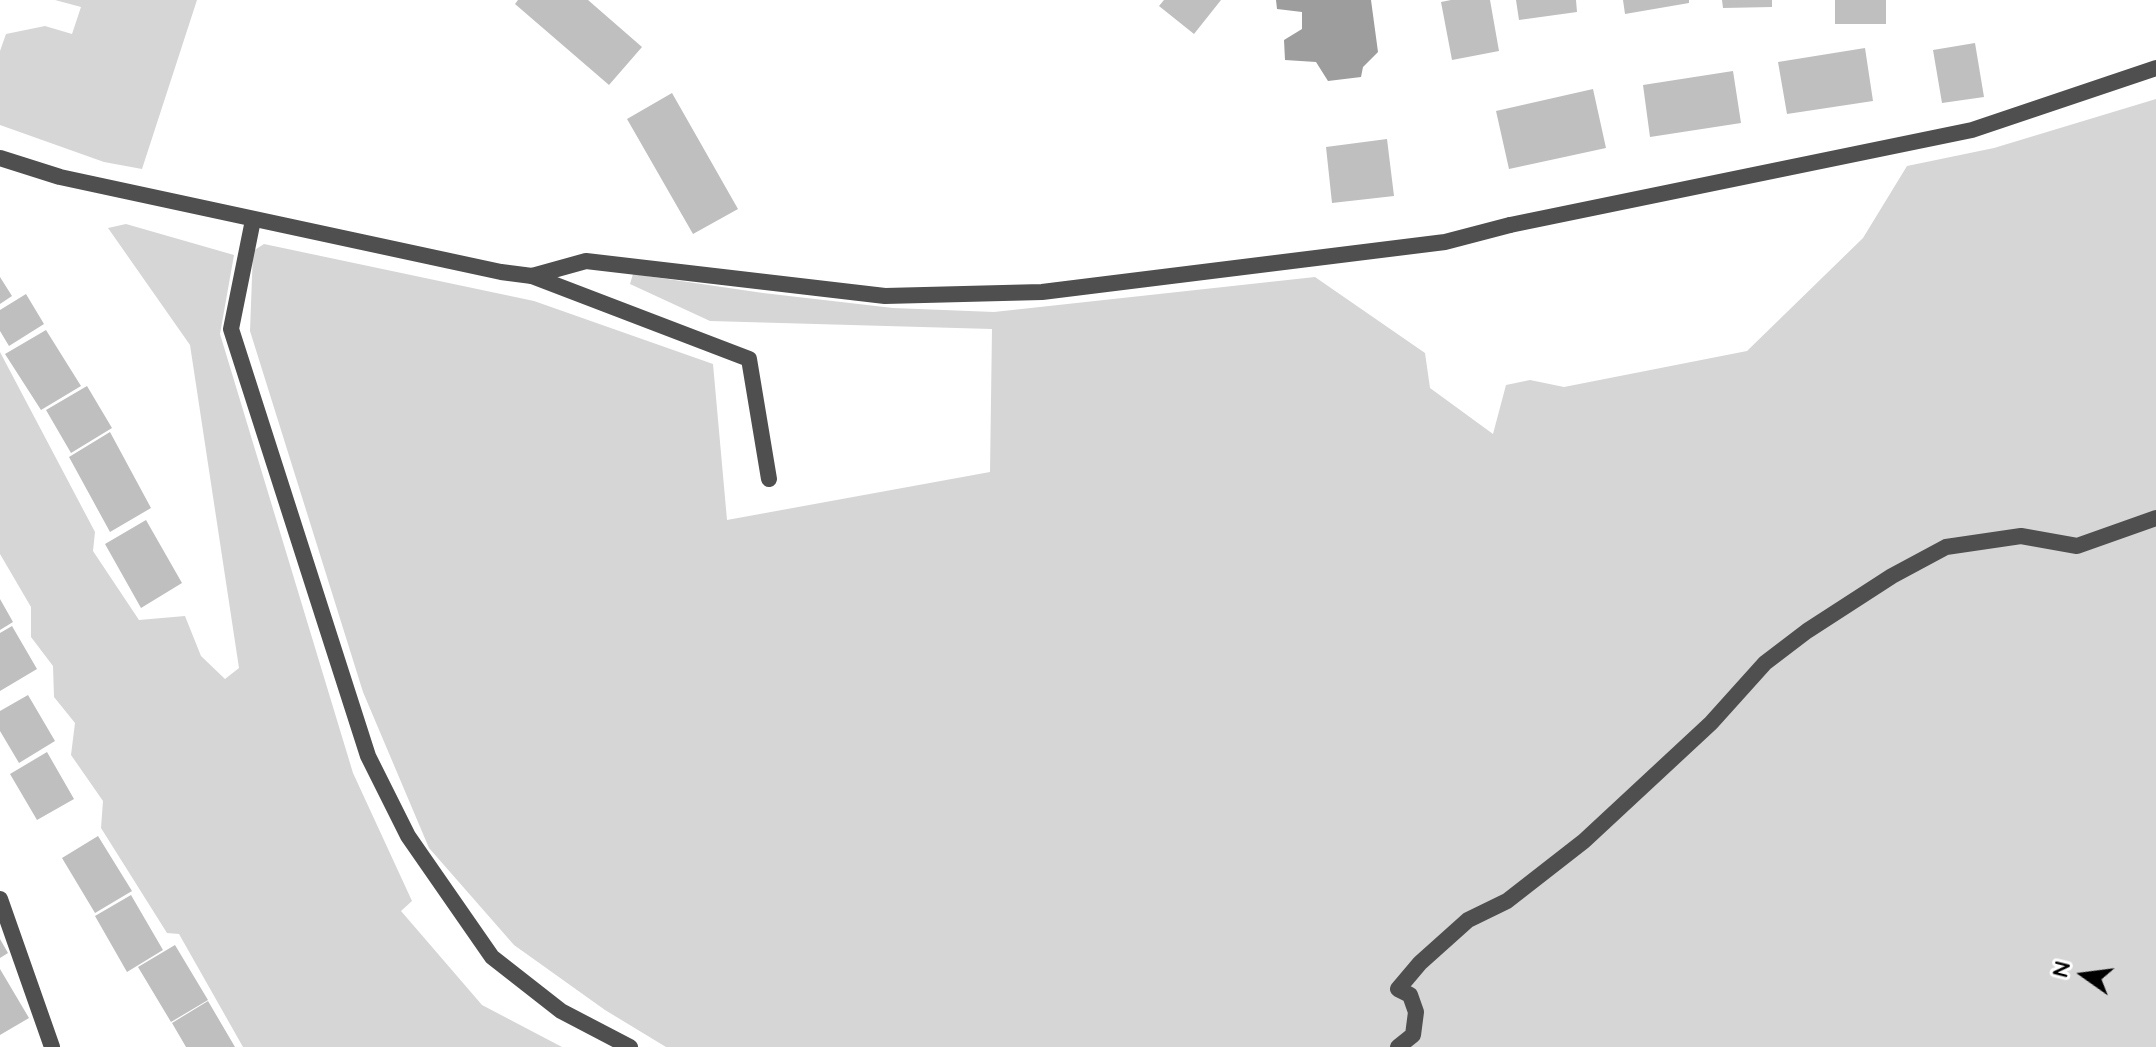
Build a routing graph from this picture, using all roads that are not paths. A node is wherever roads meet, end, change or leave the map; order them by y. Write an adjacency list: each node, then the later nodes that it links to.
1 (2156, 68): 4 (street)
2 (0, 158): 3 (street)
3 (253, 220): 4 (street); 9 (street)
4 (532, 276): 5 (street)
5 (769, 479)
6 (2156, 518): 10 (street)
7 (0, 899): 8 (street)
8 (52, 1047)
9 (630, 1047)
10 (1398, 1047)

